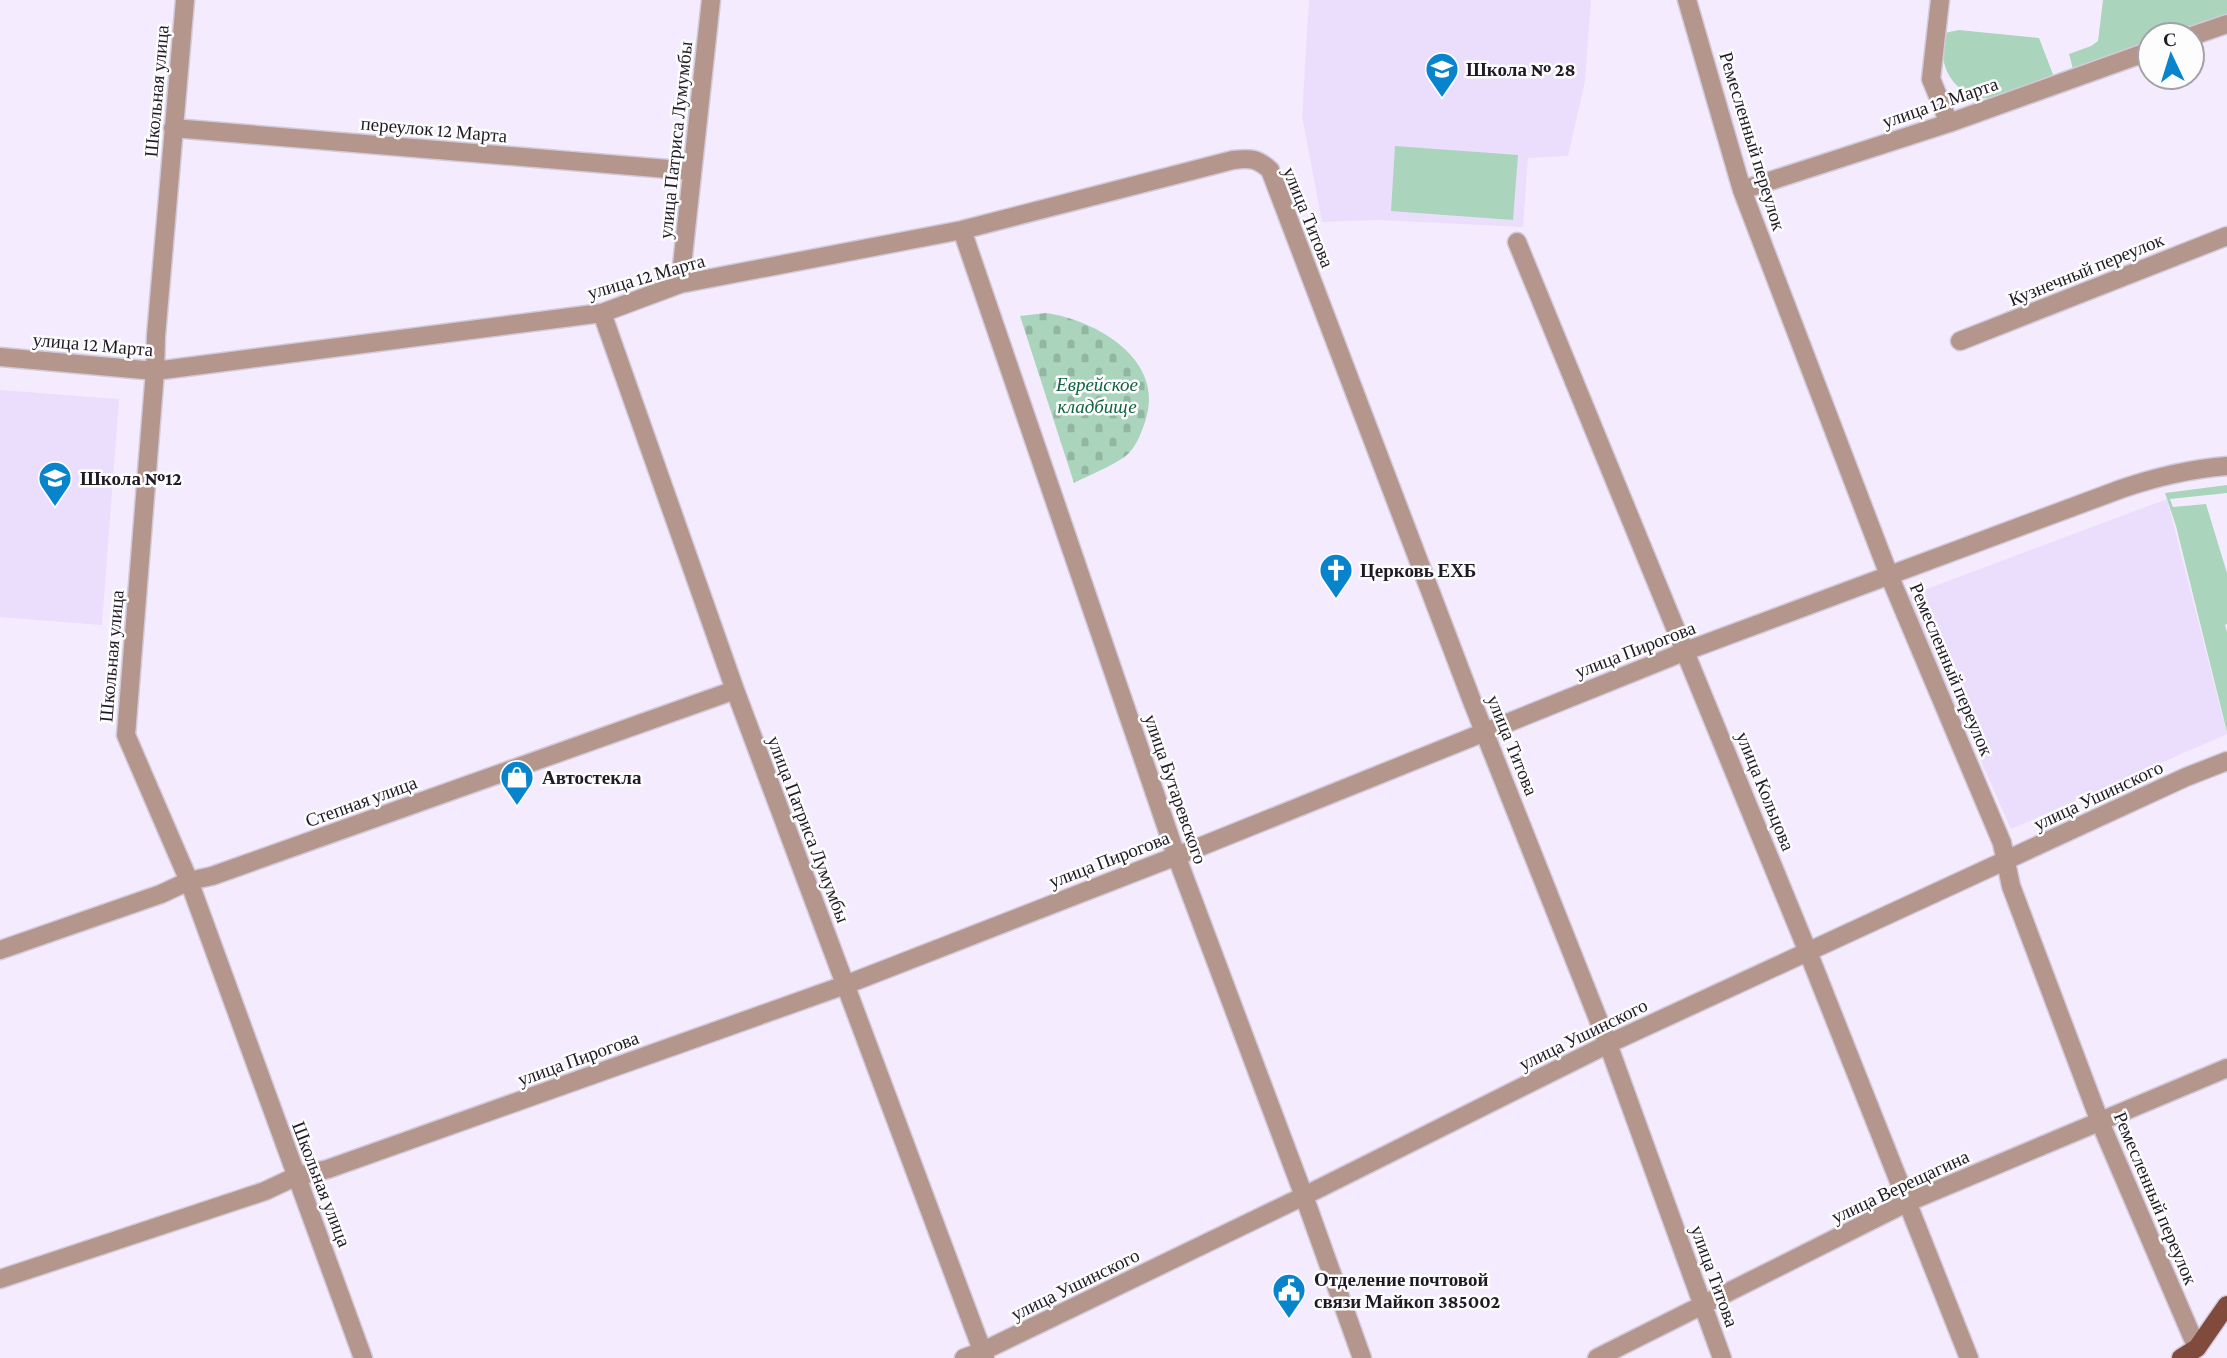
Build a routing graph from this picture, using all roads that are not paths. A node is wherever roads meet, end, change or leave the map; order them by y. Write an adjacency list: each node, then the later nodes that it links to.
1 (185, 0): 9 (street, Школьная улица)
2 (711, 0): 11 (street, улица Патриса Лумумбы)
3 (1688, 0): 12 (street, Ремесленный переулок)
4 (1940, 0): 8 (street)
5 (2227, 24): 6 (street)
6 (2206, 31)
7 (2136, 56): 8 (street, улица 12 Марта)
8 (1949, 122): 12 (street, улица 12 Марта)
9 (173, 128): 11 (street, переулок 12 Марта); 20 (street, Школьная улица)
10 (1252, 158): 13 (street, улица 12 Марта); 25 (street, улица Титова)
11 (692, 171): 16 (street, улица Патриса Лумумбы)
12 (1742, 190): 22 (street, Ремесленный переулок)
13 (962, 230): 16 (street, улица 12 Марта); 27 (street, улица Бутаревского)
14 (2227, 236): 18 (street, Кузнечный переулок)
15 (1517, 242): 23 (street, улица Кольцова)
16 (680, 284): 17 (street, улица 12 Марта)
17 (602, 313): 20 (street, улица 12 Марта); 24 (street, улица Патриса Лумумбы)
18 (1960, 341)
19 (0, 357): 20 (street, улица 12 Марта)
20 (155, 371): 29 (street, Школьная улица)
21 (2227, 466): 22 (street, улица Пирогова)
22 (1889, 575): 23 (street, улица Пирогова); 28 (street, Ремесленный переулок)
23 (1686, 651): 25 (street, улица Пирогова); 31 (street, улица Кольцова)
24 (735, 690): 29 (street, Степная улица); 32 (street, улица Патриса Лумумбы)
25 (1485, 731): 27 (street, улица Пирогова); 33 (street, улица Титова)
26 (2227, 761): 28 (street, улица Ушинского)
27 (1176, 855): 32 (street, улица Пирогова); 37 (street, улица Бутаревского)
28 (2006, 861): 31 (street, улица Ушинского); 35 (street, Ремесленный переулок)
29 (188, 881): 30 (street, Степная улица); 36 (street, Школьная улица)
30 (0, 950)
31 (1808, 952): 33 (street, улица Ушинского); 38 (street, улица Кольцова)
32 (845, 985): 36 (street, улица Пирогова); 43 (street, улица Патриса Лумумбы)
33 (1608, 1044): 37 (street, улица Ушинского); 40 (street, улица Титова)
34 (2227, 1068): 35 (street, улица Верещагина)
35 (2100, 1122): 38 (street, улица Верещагина); 42 (street, Ремесленный переулок)
36 (297, 1176): 39 (street, улица Пирогова); 44 (street, Школьная улица)
37 (1304, 1196): 43 (street, улица Ушинского); 46 (street, улица Бутаревского)
38 (1906, 1203): 40 (street, улица Верещагина); 49 (street, улица Кольцова)
39 (0, 1279)
40 (1703, 1304): 47 (street, улица Верещагина); 48 (street, улица Титова)
41 (2227, 1304): 42 (main road)
42 (2197, 1348): 50 (main road)
43 (984, 1355): 45 (street, улица Ушинского)
44 (363, 1358)
45 (964, 1358)
46 (1362, 1358)
47 (1597, 1358)
48 (1722, 1358)
49 (1969, 1358)
50 (2181, 1358)

